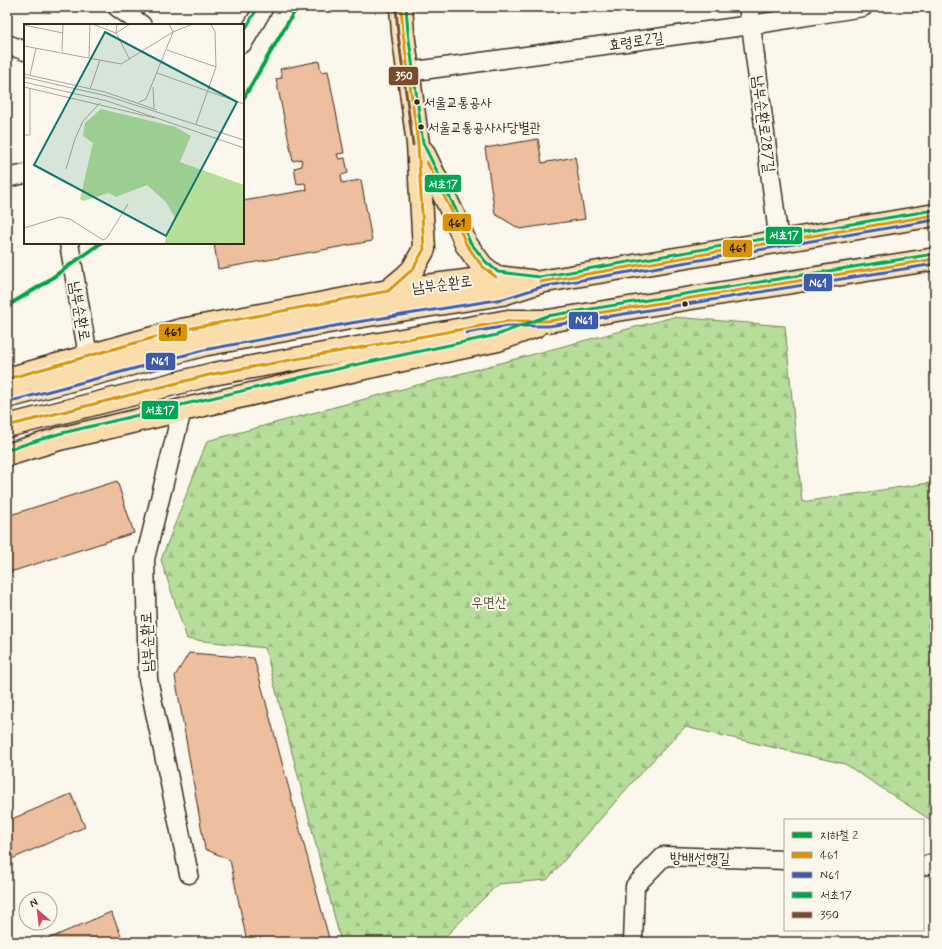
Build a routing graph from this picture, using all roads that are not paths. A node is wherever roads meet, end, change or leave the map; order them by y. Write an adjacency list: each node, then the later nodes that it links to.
1 (117, 7): 6 (street)
2 (264, 7): 8 (street)
3 (401, 7): 11 (main road)
4 (748, 7): 7 (street, 남부순환로287길)
5 (863, 7): 7 (street, 효령로2길)
6 (141, 24)
7 (751, 25): 11 (street, 효령로2길); 16 (street, 남부순환로287길)
8 (244, 41)
9 (7, 44): 10 (street)
10 (24, 51)
11 (408, 72): 12 (main road)
12 (418, 144): 19 (main road); 21 (main road)
13 (24, 174): 14 (street)
14 (7, 178)
15 (935, 215): 16 (main road, 남부순환로)
16 (779, 242): 20 (main road, 남부순환로)
17 (69, 244): 23 (street, 남부순환로)
18 (935, 259): 22 (main road)
19 (496, 277): 20 (main road, 남부순환로); 21 (main road, 남부순환로)
20 (540, 282): 25 (main road, 남부순환로)
21 (388, 291): 23 (main road, 남부순환로)
22 (548, 321): 26 (main road); 27 (main road)
23 (88, 356): 24 (main road, 남부순환로)
24 (7, 379)
25 (7, 397)
26 (182, 410): 28 (main road); 32 (street, 남부순환로)
27 (7, 426)
28 (7, 455)
29 (784, 860): 33 (street, 방배선행길)
30 (935, 865): 31 (street)
31 (924, 866)
32 (189, 874)
33 (632, 942)

